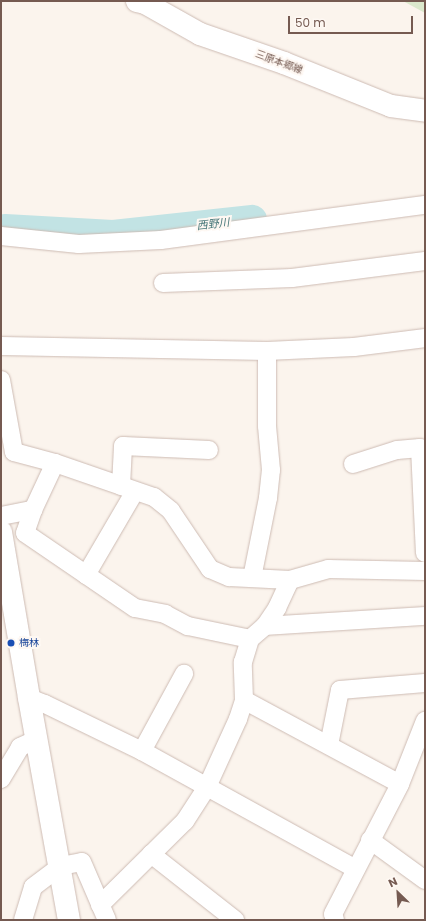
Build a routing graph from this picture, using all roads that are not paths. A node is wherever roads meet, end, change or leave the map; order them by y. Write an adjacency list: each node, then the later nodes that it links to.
1 (137, 1): 2 (street, 三原本郷線)
2 (425, 111)
3 (425, 205): 4 (street)
4 (1, 236)
5 (425, 261): 6 (street)
6 (163, 283)
7 (425, 338): 9 (street)
8 (1, 346): 9 (street)
9 (267, 351): 21 (street)
10 (1, 380): 12 (street)
11 (209, 450): 14 (street)
12 (55, 464): 14 (street); 15 (street)
13 (353, 464): 18 (street)
14 (128, 488): 20 (street); 21 (street)
15 (33, 510): 16 (street); 20 (street)
16 (1, 516)
17 (1, 532): 23 (street)
18 (425, 553)
19 (425, 571): 22 (street)
20 (86, 575): 26 (street)
21 (252, 578): 22 (street)
22 (290, 580): 25 (street)
23 (6, 591): 29 (street)
24 (425, 616): 25 (street)
25 (265, 626): 26 (street)
26 (250, 639): 30 (street)
27 (184, 674): 34 (street)
28 (425, 683): 33 (street)
29 (28, 698): 32 (street); 34 (street)
30 (244, 700): 33 (street); 37 (street)
31 (425, 721): 36 (street)
32 (36, 740): 35 (street); 40 (street)
33 (329, 746): 36 (street)
34 (142, 751): 37 (street)
35 (1, 779)
36 (400, 784): 38 (street)
37 (207, 787): 39 (street); 41 (street)
38 (370, 840): 41 (street); 42 (street)
39 (151, 854): 43 (street); 46 (street)
40 (60, 866): 43 (street); 44 (street); 45 (street)
41 (356, 869): 47 (street)
42 (425, 880)
43 (103, 912)
44 (23, 920)
45 (69, 920)
46 (235, 920)
47 (334, 920)

